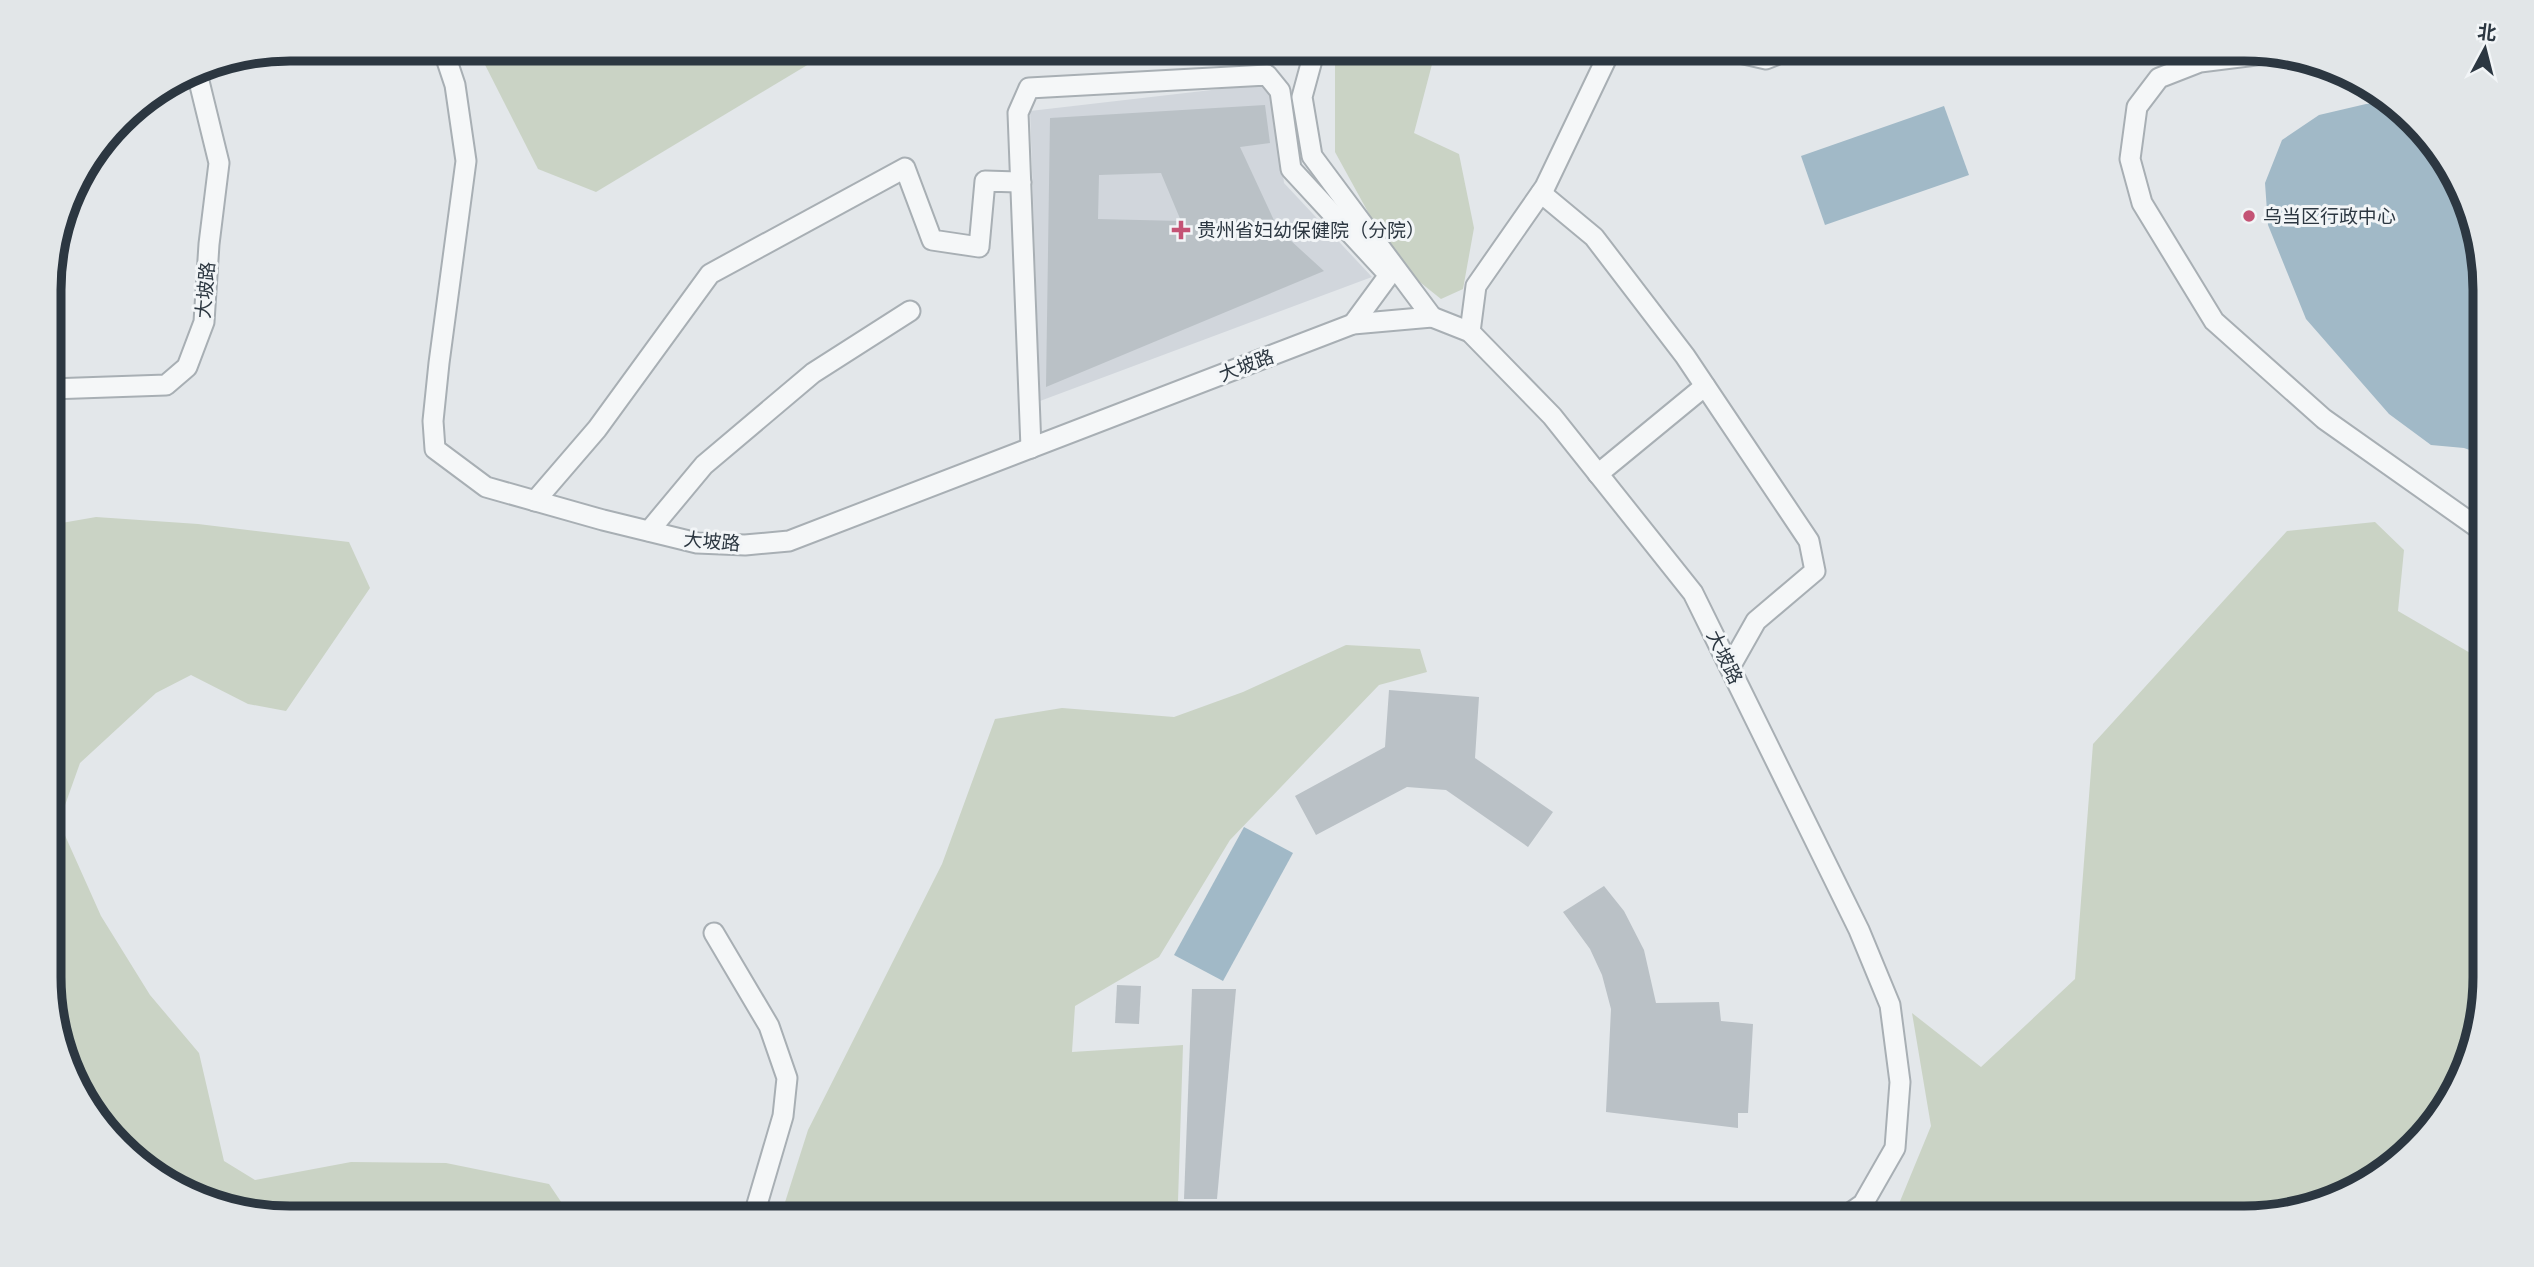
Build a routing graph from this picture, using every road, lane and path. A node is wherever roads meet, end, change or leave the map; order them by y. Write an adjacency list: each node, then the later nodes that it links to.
1 (1311, 61): 9 (street)
2 (1606, 61): 7 (street)
3 (2190, 61): 17 (street)
4 (447, 62): 16 (street, 大坡路)
5 (199, 81): 13 (street, 大坡路)
6 (1021, 182): 10 (street); 14 (street); 16 (street)
7 (1541, 193): 11 (street); 12 (street)
8 (911, 311): 18 (street)
9 (1432, 317): 10 (street, 大坡路); 11 (street, 大坡路)
10 (1353, 324): 14 (street, 大坡路)
11 (1471, 332): 15 (street, 大坡路)
12 (1705, 386): 15 (street); 19 (street)
13 (62, 389)
14 (1031, 448): 18 (street, 大坡路)
15 (1598, 474): 19 (street, 大坡路)
16 (535, 501): 18 (street, 大坡路)
17 (2473, 524)
18 (649, 531)
19 (1730, 667): 21 (street, 大坡路)
20 (714, 933): 22 (street)
21 (1861, 1205)
22 (757, 1206)

